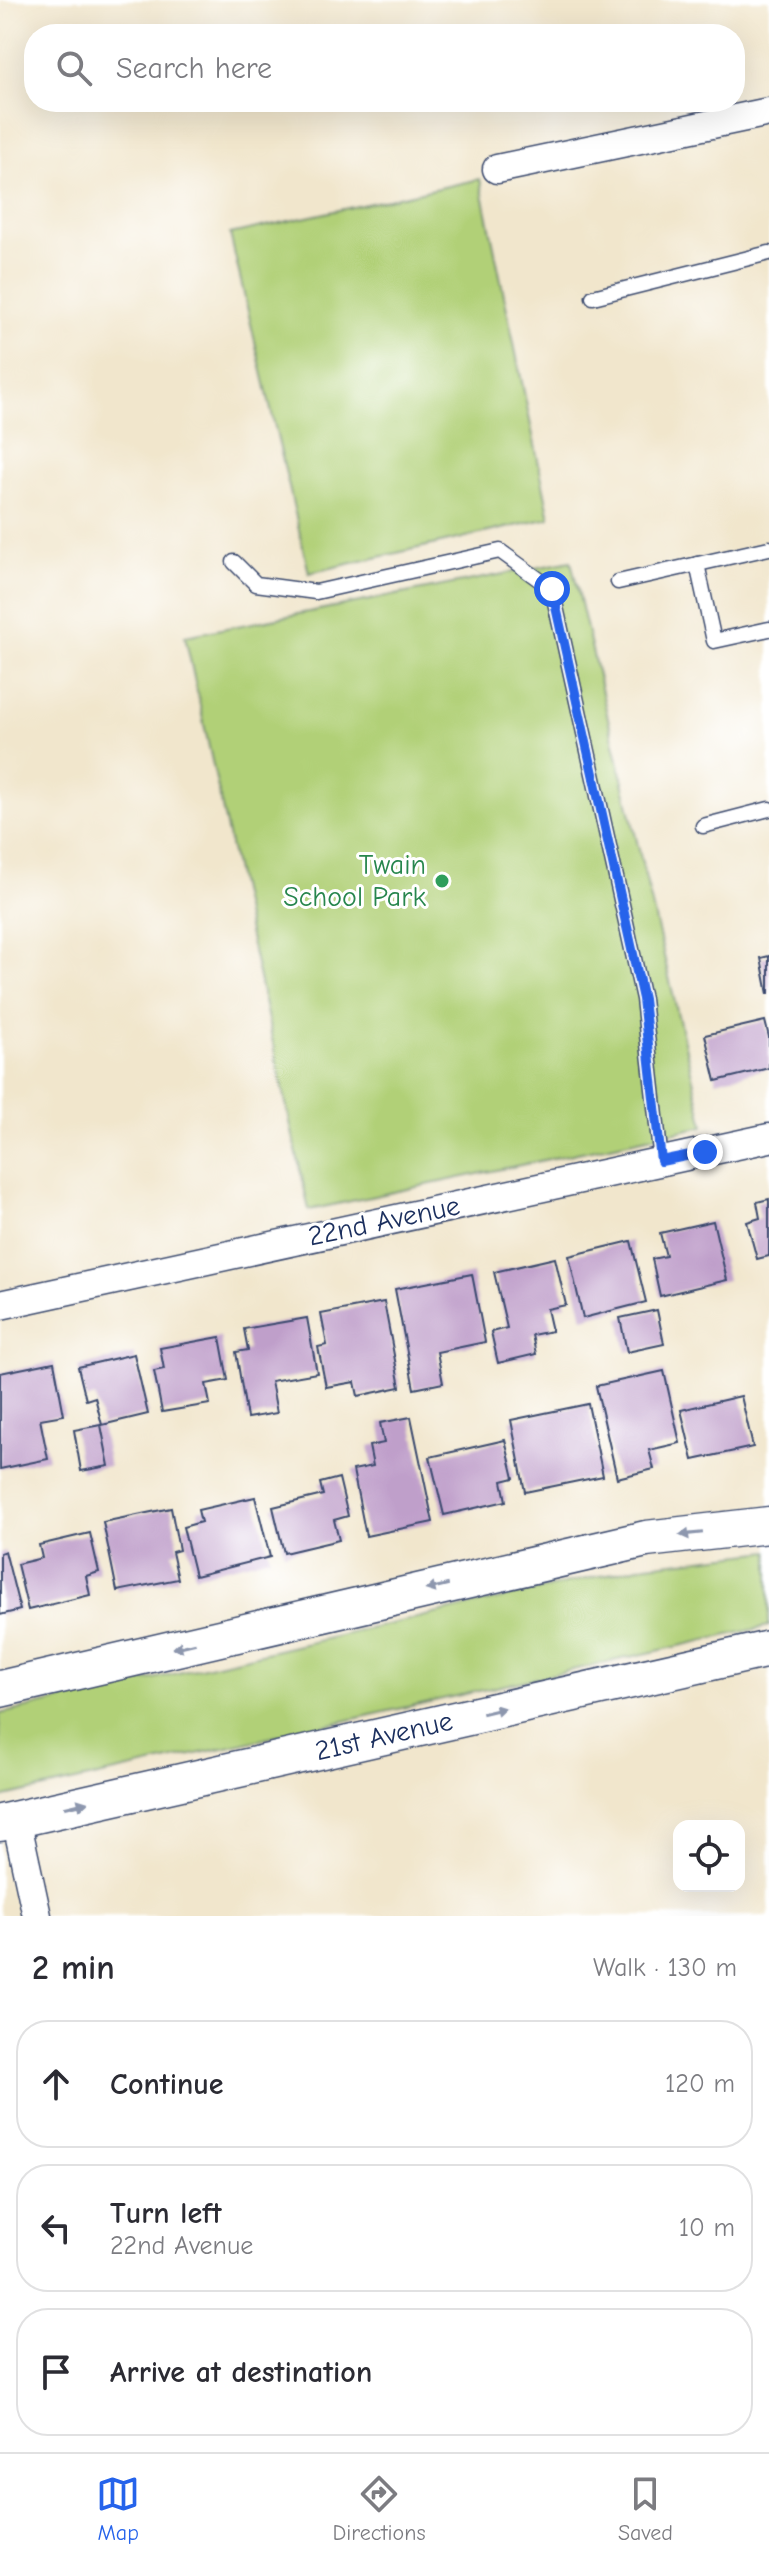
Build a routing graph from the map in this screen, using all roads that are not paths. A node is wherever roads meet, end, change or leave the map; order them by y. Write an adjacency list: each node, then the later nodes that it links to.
1 (769, 112): 2 (street)
2 (497, 169)
3 (769, 253): 4 (lane)
4 (593, 297)
5 (769, 548): 7 (lane)
6 (234, 562): 13 (lane)
7 (697, 564): 8 (lane); 9 (lane)
8 (618, 582)
9 (769, 629)
10 (769, 809): 11 (lane)
11 (703, 826)
12 (769, 1138): 13 (street, 22nd Avenue)
13 (661, 1161): 14 (street, 22nd Avenue)
14 (0, 1305)
15 (769, 1525): 17 (street, one-way to 17)
16 (769, 1649): 18 (street, 21st Avenue, one-way to 16)
17 (0, 1689)
18 (8, 1821): 19 (street)
19 (37, 1916)

